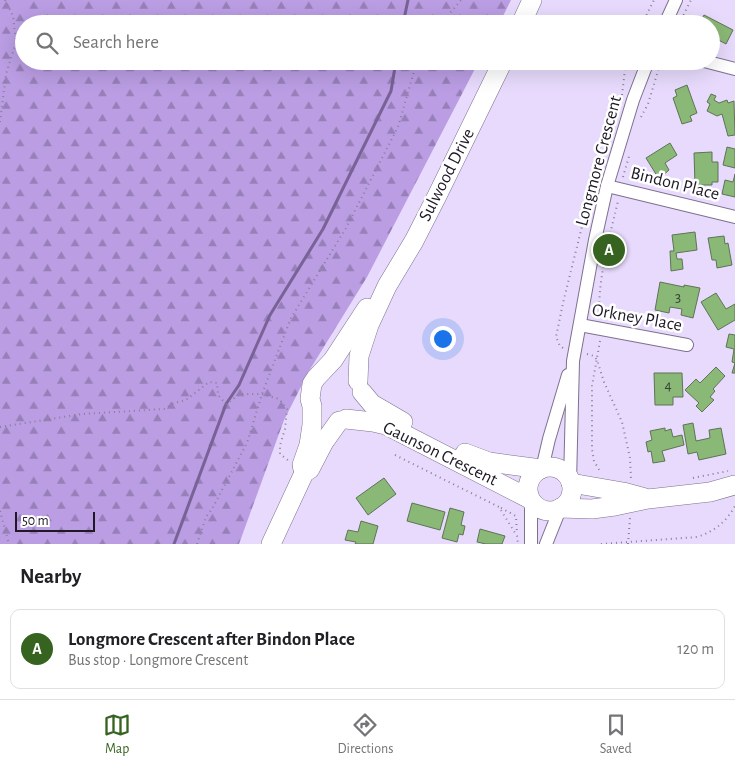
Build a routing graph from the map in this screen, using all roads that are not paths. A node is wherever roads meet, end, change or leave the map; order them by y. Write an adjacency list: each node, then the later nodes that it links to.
1 (532, 0): 3 (main road)
2 (676, 0): 4 (street)
3 (525, 15)
4 (669, 15)
5 (720, 65): 6 (street)
6 (735, 69)
7 (499, 70): 11 (main road, Sulwood Drive)
8 (645, 70): 9 (street, Longmore Crescent)
9 (607, 186): 10 (street, Bindon Place); 12 (street, Longmore Crescent)
10 (735, 217)
11 (387, 286): 15 (main road, Sulwood Drive); 16 (main road, Sulwood Drive)
12 (580, 325): 13 (street, Orkney Place); 14 (street, Longmore Crescent)
13 (687, 345)
14 (574, 356): 20 (street, Longmore Crescent); 21 (street, Longmore Crescent)
15 (321, 373): 16 (main road); 17 (main road, Sulwood Drive)
16 (360, 387): 18 (main road, Sulwood Drive); 20 (main road, Gaunson Crescent)
17 (312, 406): 18 (main road); 19 (main road, Sulwood Drive)
18 (342, 420): 19 (main road, Sulwood Drive); 24 (main road, Gaunson Crescent)
19 (303, 469): 26 (main road, Sulwood Drive)
20 (542, 469): 21 (main road); 24 (main road)
21 (571, 483): 23 (main road); 25 (main road)
22 (735, 485): 23 (main road)
23 (648, 499): 25 (main road)
24 (531, 500): 25 (main road); 27 (street)
25 (560, 509): 28 (street)
26 (271, 544)
27 (531, 544)
28 (546, 544)

